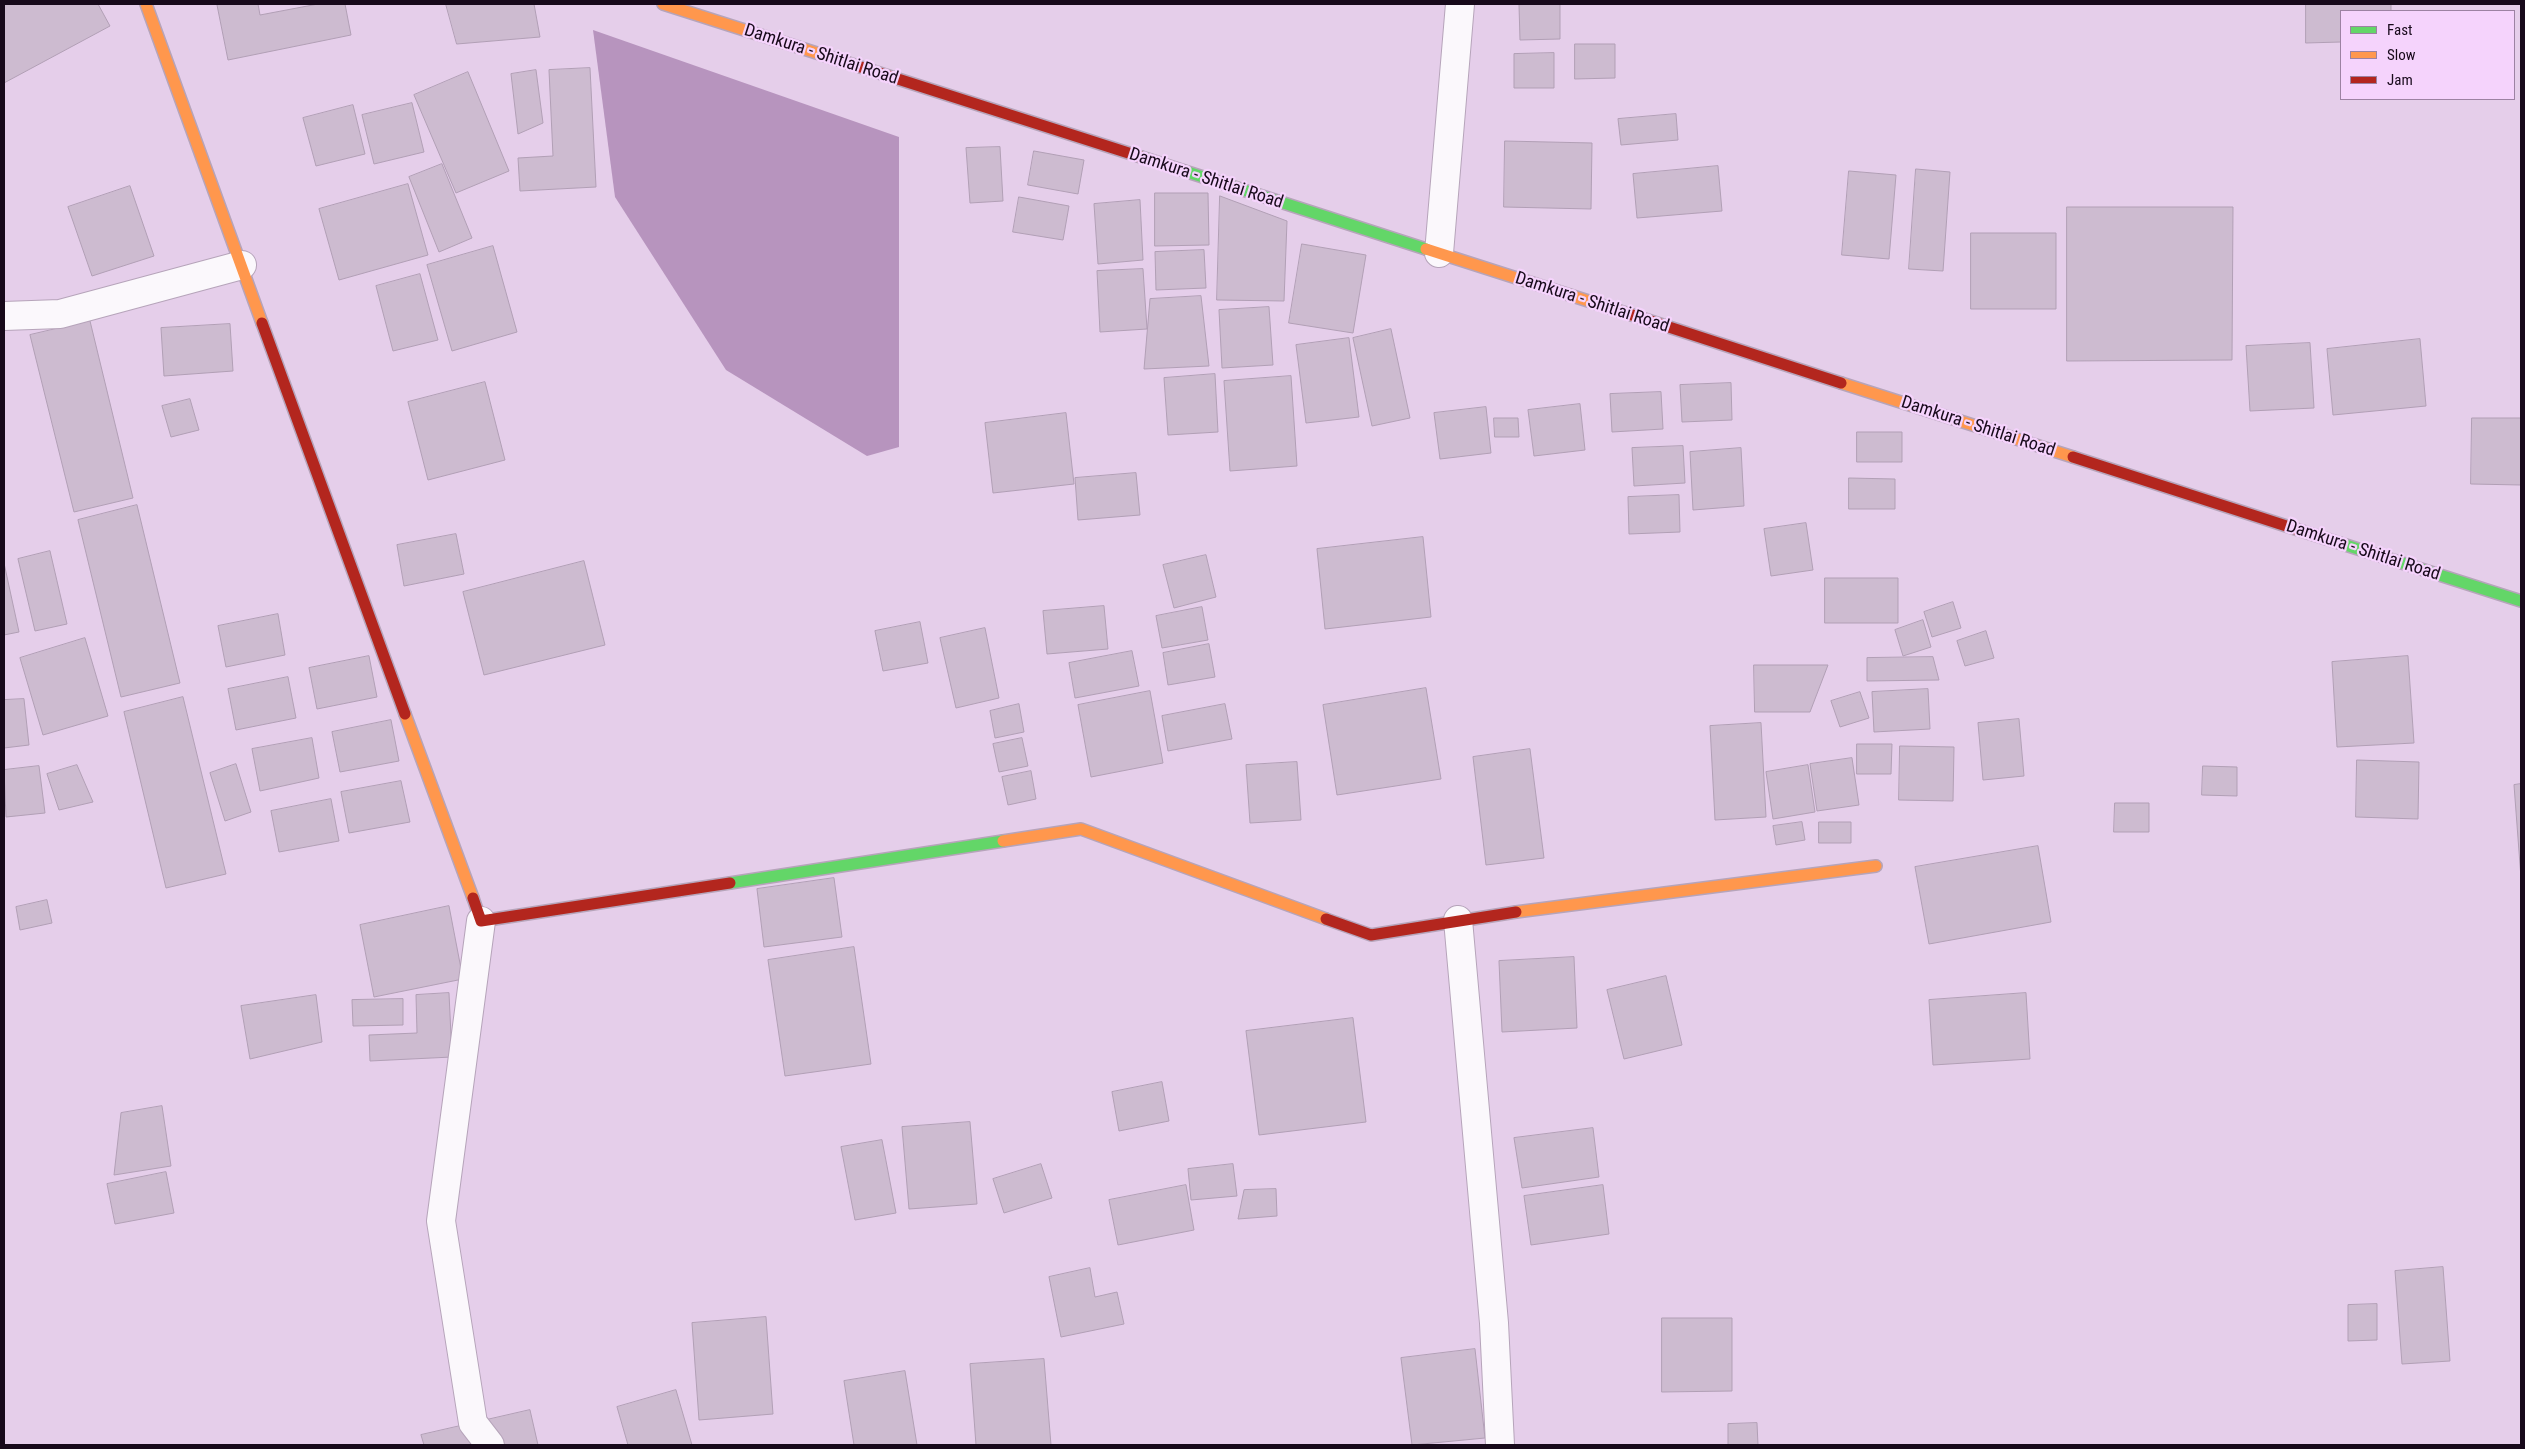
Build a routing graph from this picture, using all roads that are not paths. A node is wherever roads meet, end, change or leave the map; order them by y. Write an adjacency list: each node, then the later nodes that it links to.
1 (146, 4): 5 (street)
2 (663, 4): 4 (street, Damkura - Shitlai Road)
3 (1460, 4): 4 (street)
4 (1439, 254): 7 (street, Damkura - Shitlai Road)
5 (242, 265): 6 (street); 10 (street)
6 (4, 316)
7 (2521, 602)
8 (1876, 866): 9 (street)
9 (1458, 920): 10 (street); 12 (street)
10 (481, 921): 11 (street)
11 (490, 1445)
12 (1500, 1445)

